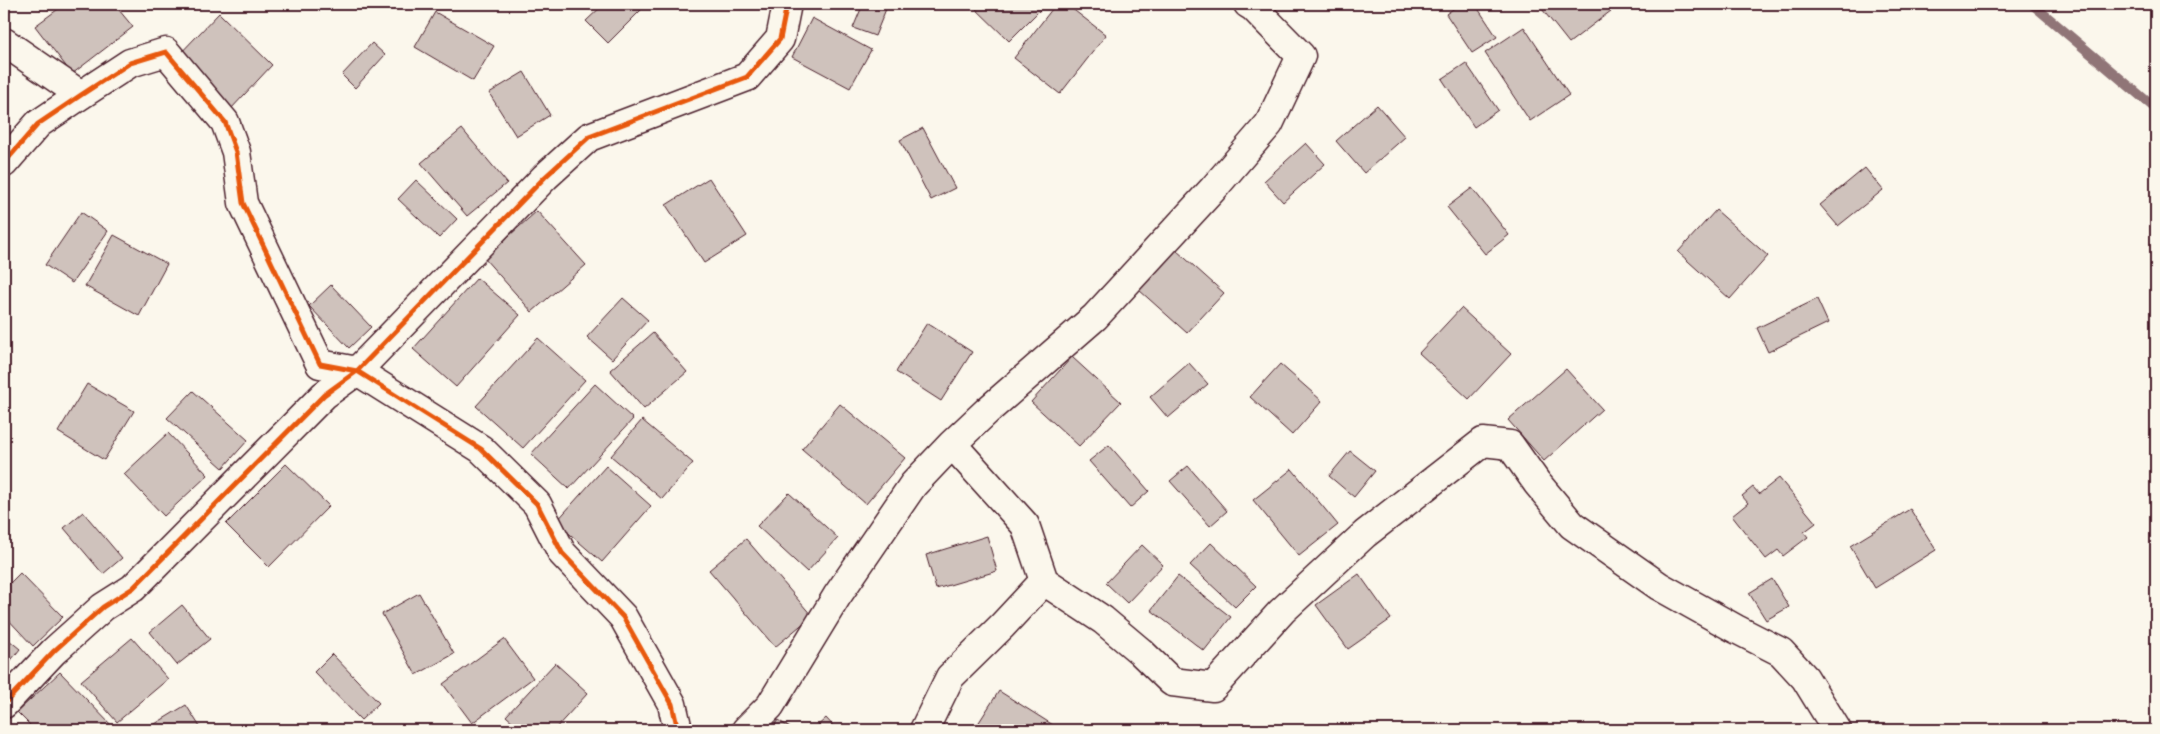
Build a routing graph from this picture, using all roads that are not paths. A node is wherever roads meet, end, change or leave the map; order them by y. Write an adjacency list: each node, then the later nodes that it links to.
1 (787, 4): 6 (street)
2 (1248, 4): 7 (street)
3 (4, 42): 4 (street)
4 (81, 95): 5 (street); 6 (street)
5 (4, 163)
6 (357, 372): 9 (street); 10 (street)
7 (952, 444): 8 (street); 11 (street)
8 (1044, 581): 12 (street); 13 (street)
9 (4, 704)
10 (678, 730)
11 (746, 730)
12 (924, 730)
13 (1838, 730)

